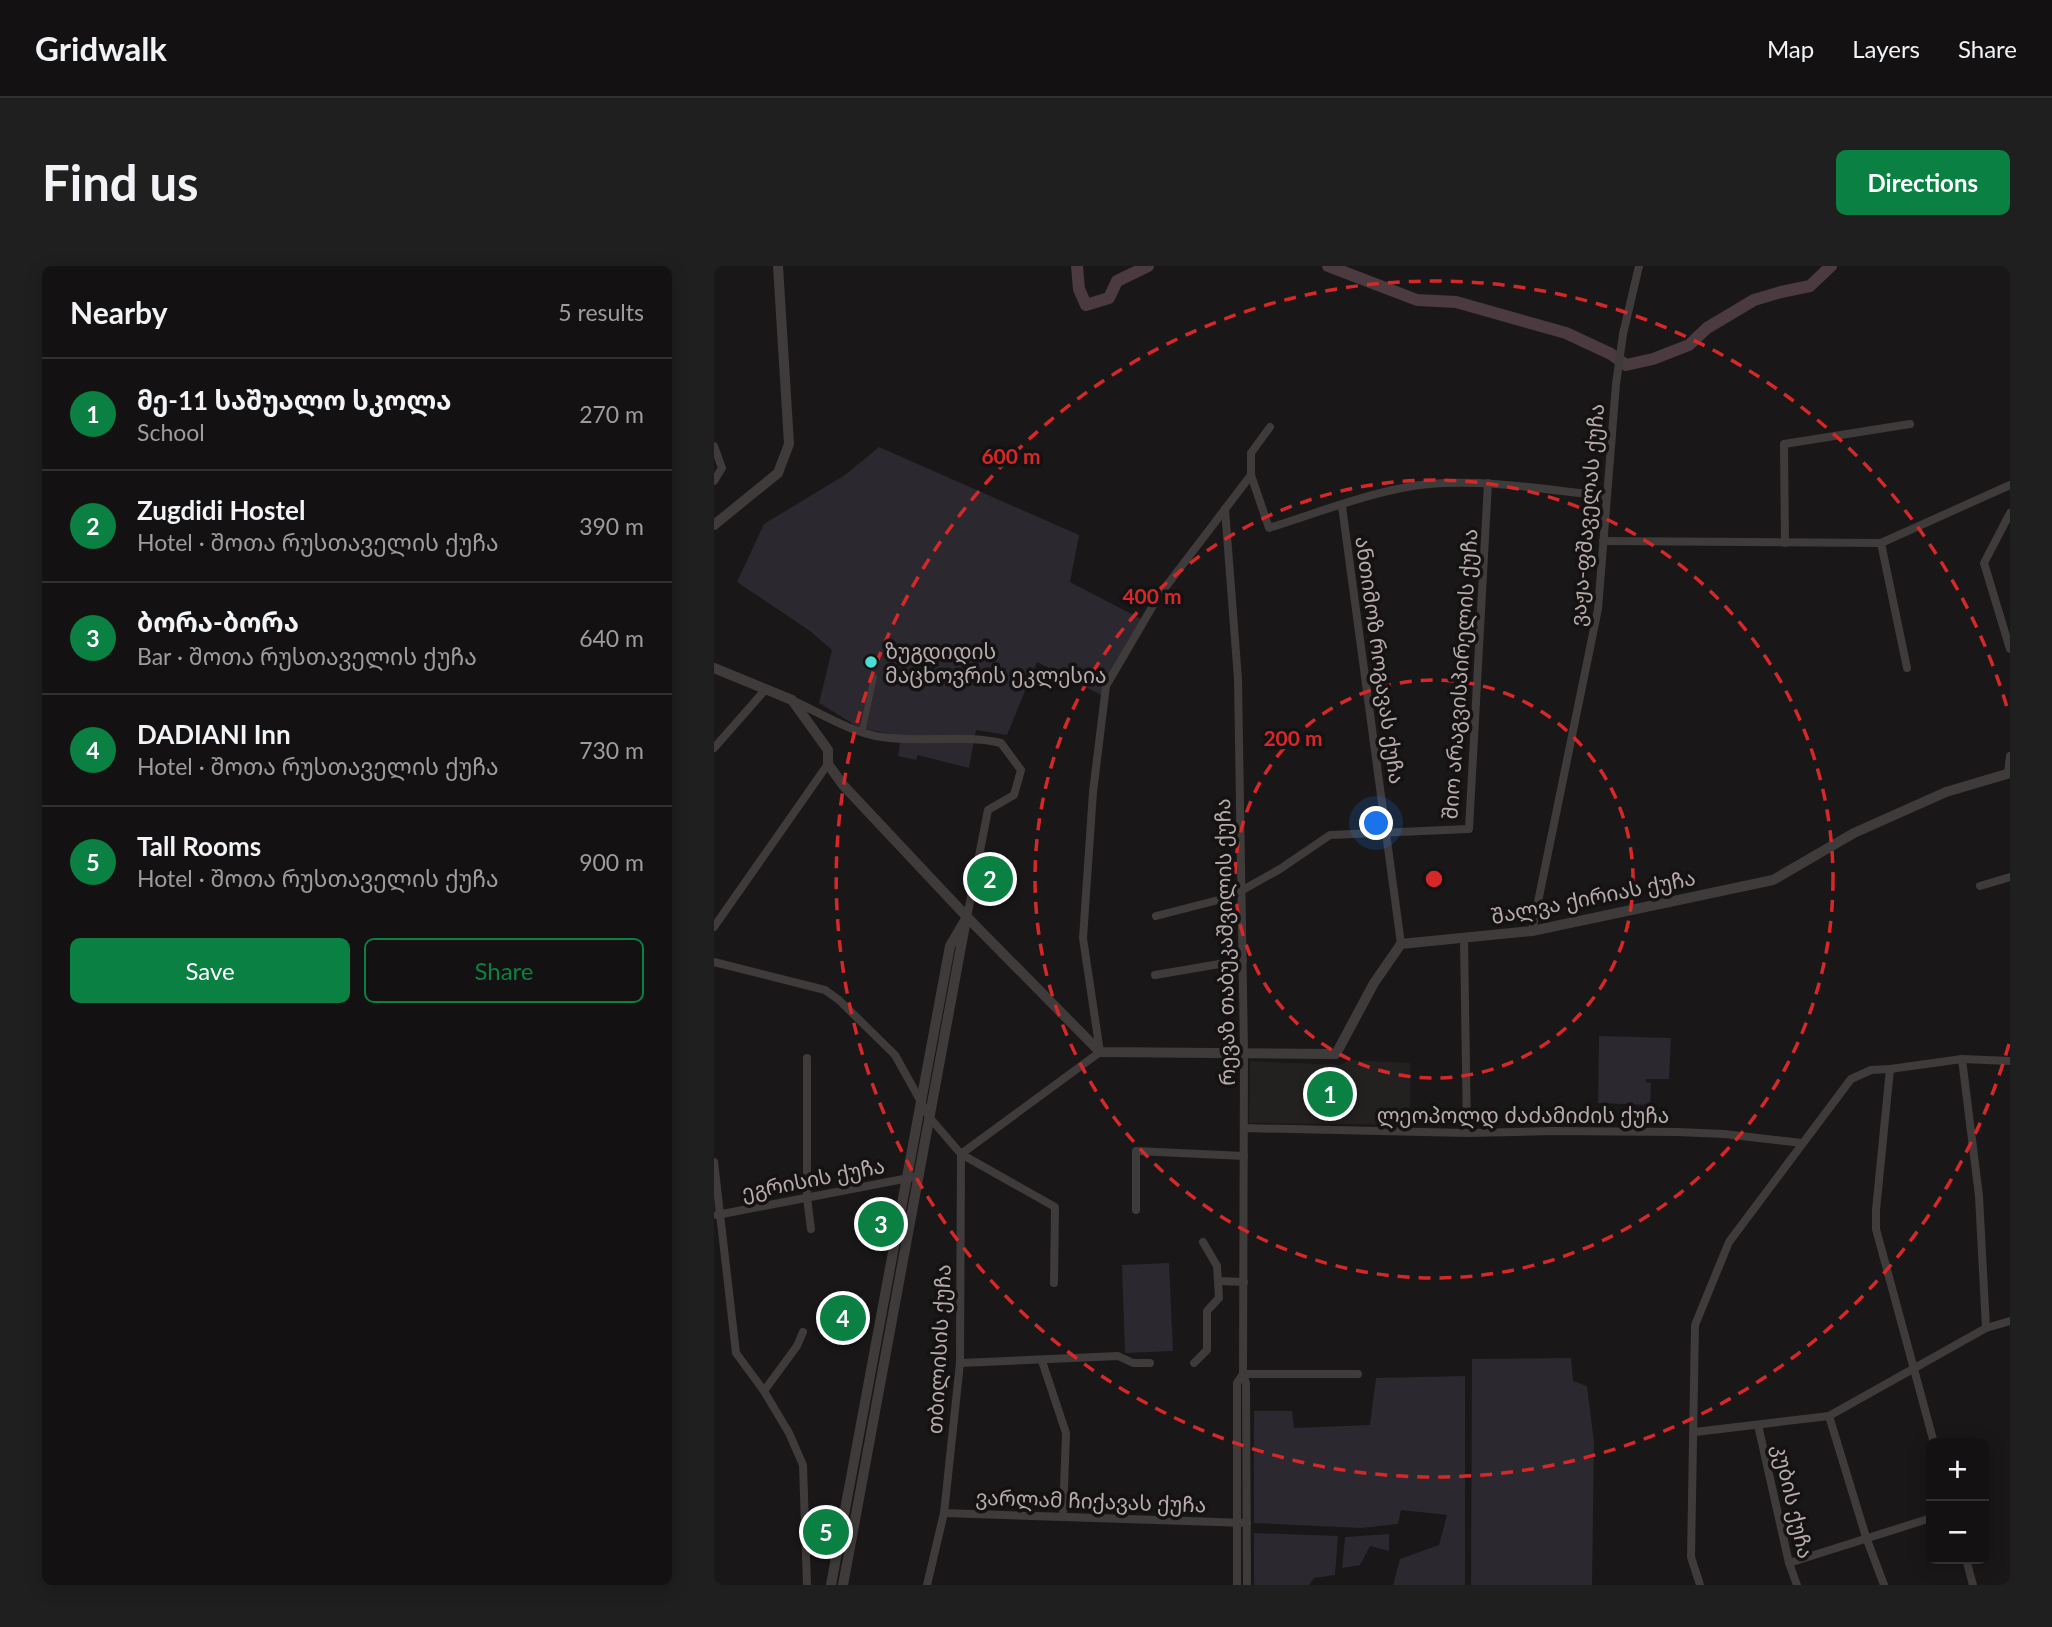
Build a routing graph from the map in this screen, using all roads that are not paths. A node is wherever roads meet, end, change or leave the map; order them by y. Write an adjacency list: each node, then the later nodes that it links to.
1 (778, 266): 14 (street)
2 (1639, 266): 10 (street, ვაჟა-ფშაველას ქუჩა)
3 (1910, 424): 16 (street)
4 (1270, 427): 6 (street)
5 (714, 446): 7 (street)
6 (1251, 475): 11 (street); 12 (street)
7 (714, 481)
8 (1488, 483): 10 (street); 11 (street); 29 (street, შიო არაგვისპირელის ქუჩა)
9 (2010, 485): 17 (street)
10 (1605, 496): 15 (street, ვაჟა-ფშაველას ქუჩა)
11 (1342, 506): 29 (street, ანთიმოზ როგავას ქუჩა)
12 (1225, 509): 32 (street, რევაზ თაბუკაშვილის ქუჩა); 42 (street)
13 (2010, 513): 18 (street)
14 (714, 525)
15 (1603, 541): 16 (street); 36 (street, ვაჟა-ფშაველას ქუჩა)
16 (1785, 542): 17 (street)
17 (1881, 543): 19 (street)
18 (2010, 649)
19 (1907, 667)
20 (714, 668): 22 (street)
21 (874, 677): 24 (street)
22 (766, 689): 23 (street); 25 (street)
23 (792, 701): 24 (street); 27 (street)
24 (862, 732): 34 (street)
25 (714, 748)
26 (2010, 756): 28 (street)
27 (828, 764): 34 (street); 35 (street)
28 (2009, 773): 36 (street, შალვა ქირიას ქუჩა)
29 (1387, 832): 32 (street); 38 (street, ანთიმოზ როგავას ქუჩა)
30 (2010, 877): 31 (street)
31 (1980, 886)
32 (1242, 892): 33 (street); 39 (street, რევაზ თაბუკაშვილის ქუჩა)
33 (1156, 916)
34 (967, 917): 42 (street); 48 (street); 49 (street)
35 (714, 927)
36 (1532, 931): 37 (street, შალვა ქირიას ქუჩა)
37 (1464, 938): 38 (street, შალვა ქირიას ქუჩა); 51 (street)
38 (1401, 944): 43 (street)
39 (1243, 960): 41 (street); 43 (street, რევაზ თაბუკაშვილის ქუჩა)
40 (714, 961): 48 (street)
41 (1155, 975)
42 (1100, 1052): 43 (street); 53 (street)
43 (1244, 1052): 50 (street, რევაზ თაბუკაშვილის ქუჩა)
44 (807, 1058): 58 (street)
45 (1962, 1059): 46 (street); 47 (street); 67 (street)
46 (2010, 1061)
47 (1891, 1069): 52 (street); 73 (street)
48 (922, 1103): 49 (street); 57 (street)
49 (930, 1118): 53 (street); 56 (street)
50 (1244, 1128): 51 (street, ლეოპოლდ ძაძამიძის ქუჩა); 54 (street, რევაზ თაბუკაშვილის ქუჩა)
51 (1468, 1133): 52 (street, ლეოპოლდ ძაძამიძის ქუჩა)
52 (1802, 1143): 79 (street)
53 (961, 1154): 65 (street); 70 (street, თბილისის ქუჩა)
54 (1244, 1156): 59 (street); 64 (street, რევაზ თაბუკაშვილის ქუჩა)
55 (714, 1162): 60 (street)
56 (919, 1176): 57 (street, ეგრისის ქუჩა); 91 (street)
57 (907, 1178): 58 (street, ეგრისის ქუჩა); 90 (street)
58 (807, 1198): 60 (street, ეგრისის ქუჩა); 61 (street)
59 (1136, 1210)
60 (717, 1215): 76 (street)
61 (811, 1229)
62 (1203, 1242): 63 (street)
63 (1219, 1281): 64 (street); 72 (street)
64 (1244, 1282): 74 (street, რევაზ თაბუკაშვილის ქუჩა)
65 (1054, 1283)
66 (2010, 1321): 67 (street)
67 (1986, 1328): 73 (street)
68 (803, 1332): 76 (street)
69 (1042, 1361): 70 (street); 71 (street); 82 (street)
70 (960, 1363): 81 (street, თბილისის ქუჩა)
71 (1150, 1363)
72 (1194, 1363)
73 (1912, 1370): 77 (street); 80 (street)
74 (1243, 1374): 75 (street); 84 (street, რევაზ თაბუკაშვილის ქუჩა); 85 (street, რევაზ თაბუკაშვილის ქუჩა)
75 (1359, 1374)
76 (764, 1391): 89 (street)
77 (1829, 1416): 78 (street); 86 (street)
78 (1758, 1425): 79 (street); 87 (street, კუბის ქუჩა)
79 (1695, 1432): 95 (street)
80 (1932, 1438)
81 (944, 1513): 82 (street, ვარლამ ჩიქავას ქუჩა); 92 (street, თბილისის ქუჩა)
82 (1063, 1516): 84 (street, ვარლამ ჩიქავას ქუჩა)
83 (1926, 1519): 86 (street)
84 (1237, 1523): 85 (street, ვარლამ ჩიქავას ქუჩა); 93 (street, რევაზ თაბუკაშვილის ქუჩა)
85 (1247, 1523): 94 (street, რევაზ თაბუკაშვილის ქუჩა)
86 (1866, 1537): 87 (street); 97 (street)
87 (1790, 1563): 96 (street, კუბის ქუჩა)
88 (1967, 1564): 98 (street)
89 (807, 1585)
90 (831, 1585)
91 (843, 1585)
92 (928, 1585)
93 (1234, 1585)
94 (1247, 1585)
95 (1700, 1585)
96 (1797, 1585)
97 (1884, 1585)
98 (1973, 1585)

